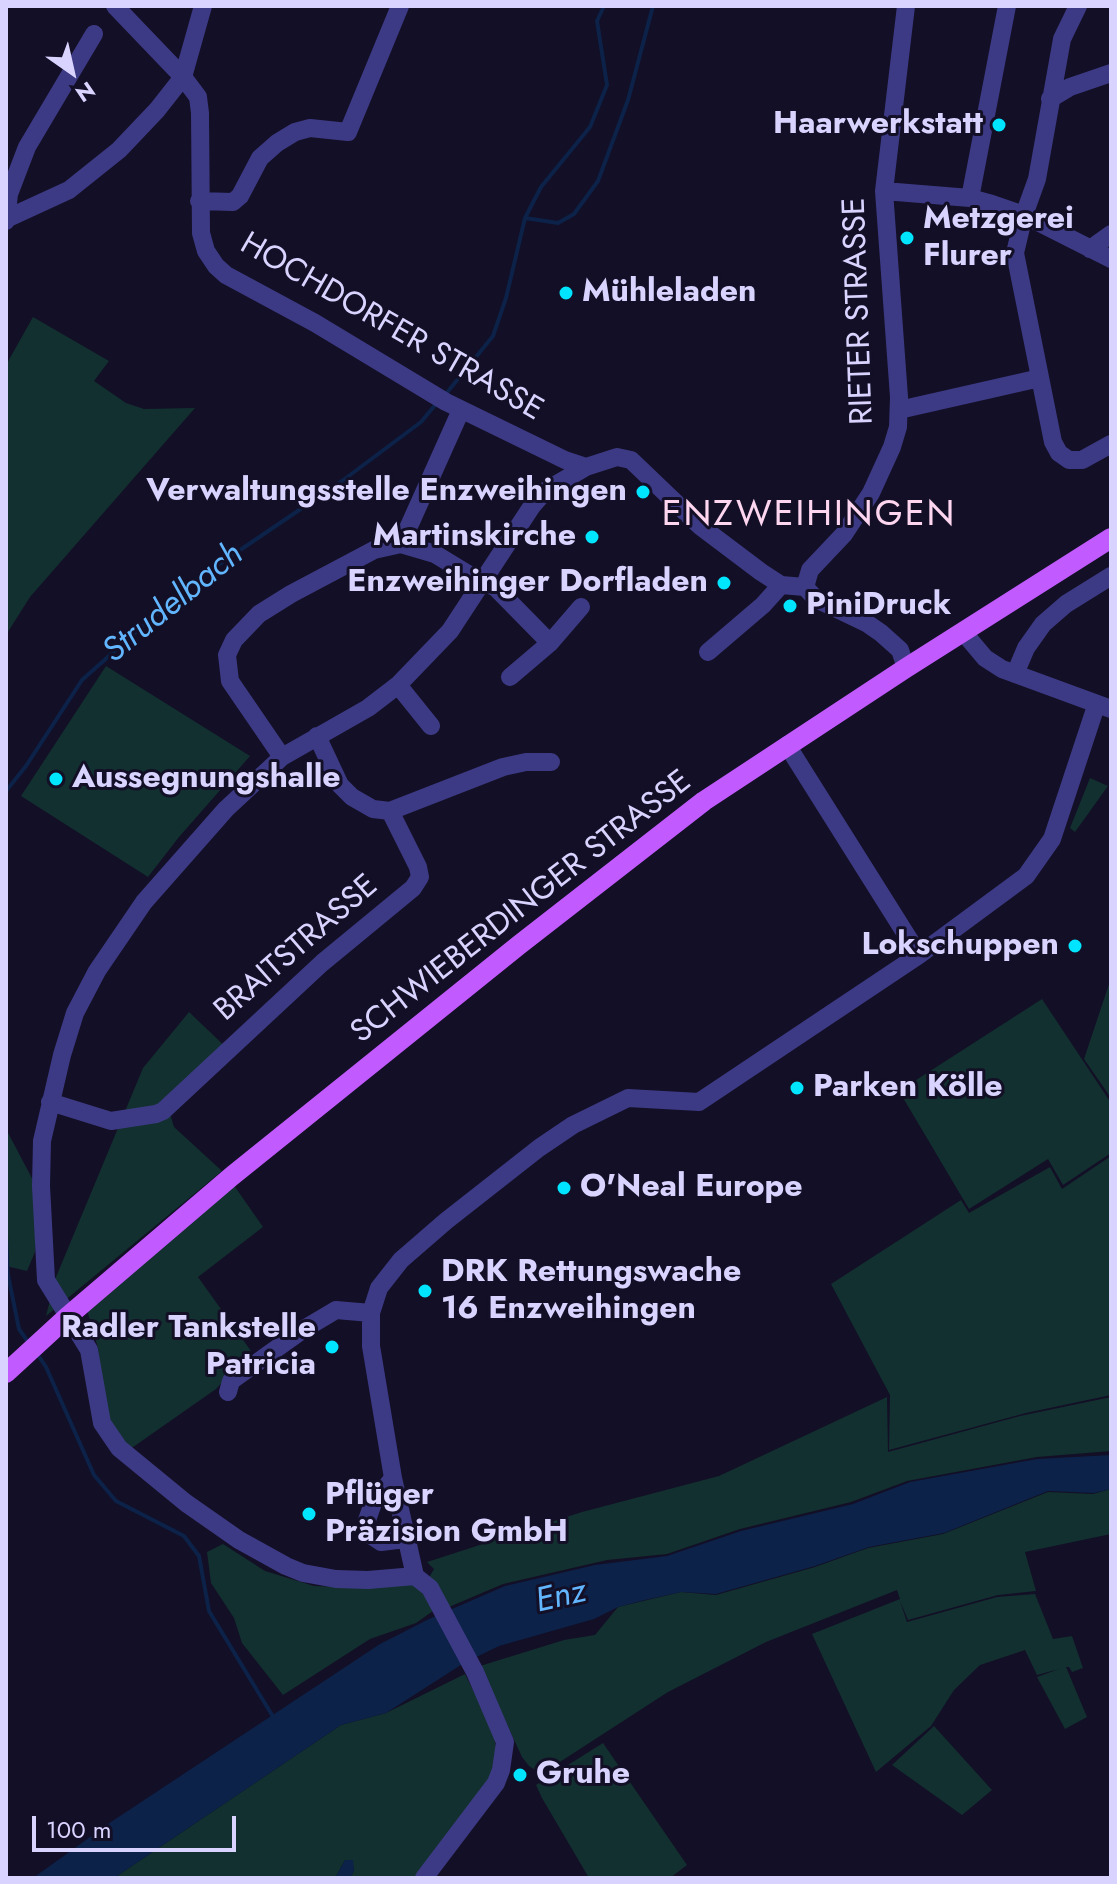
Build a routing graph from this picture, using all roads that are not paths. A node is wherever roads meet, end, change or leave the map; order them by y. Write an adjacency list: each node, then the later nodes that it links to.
1 (115, 6): 9 (street, HOCHDORFER STRASSE)
2 (203, 6): 9 (street)
3 (400, 6): 13 (street)
4 (906, 6): 11 (street, RIETER STRASSE)
5 (1007, 6): 12 (street)
6 (1078, 6): 10 (street)
7 (94, 34): 15 (street)
8 (1111, 73): 10 (street)
9 (183, 77): 13 (street, HOCHDORFER STRASSE); 15 (street)
10 (1050, 99): 14 (street)
11 (884, 191): 12 (street); 21 (street, RIETER STRASSE)
12 (970, 198): 14 (street)
13 (199, 201): 20 (street, HOCHDORFER STRASSE)
14 (1024, 215): 17 (street); 19 (street)
15 (6, 220)
16 (1111, 234): 17 (street)
17 (1090, 249): 18 (street)
18 (1111, 259)
19 (1040, 378): 21 (street); 22 (street)
20 (454, 406): 23 (street, HOCHDORFER STRASSE); 25 (street)
21 (899, 410): 29 (street, RIETER STRASSE)
22 (1111, 444)
23 (586, 467): 27 (street); 28 (street)
24 (1111, 538): 31 (main road, SCHWIEBERDINGER STRASSE)
25 (401, 544): 27 (street); 42 (street)
26 (1111, 576): 35 (street)
27 (481, 582): 32 (street); 37 (street)
28 (781, 585): 29 (street); 33 (street)
29 (805, 587): 34 (street)
30 (581, 607): 32 (street)
31 (964, 633): 34 (main road, SCHWIEBERDINGER STRASSE); 35 (street)
32 (550, 643): 36 (street)
33 (708, 652)
34 (906, 668): 41 (main road, SCHWIEBERDINGER STRASSE)
35 (1015, 674): 38 (street)
36 (510, 677)
37 (398, 685): 39 (street); 40 (street)
38 (1103, 708): 45 (street)
39 (431, 726)
40 (317, 736): 42 (street); 44 (street)
41 (787, 745): 45 (street); 48 (main road, SCHWIEBERDINGER STRASSE)
42 (282, 757): 46 (street)
43 (551, 762): 44 (street)
44 (390, 811): 46 (street, BRAITSTRASSE)
45 (919, 955): 47 (street)
46 (50, 1102): 48 (street)
47 (371, 1313): 50 (street); 51 (street)
48 (67, 1317): 49 (main road, SCHWIEBERDINGER STRASSE); 53 (street)
49 (6, 1373)
50 (228, 1392)
51 (393, 1478): 52 (street); 52 (street)
52 (405, 1539): 53 (street)
53 (415, 1576): 54 (street)
54 (424, 1878)

